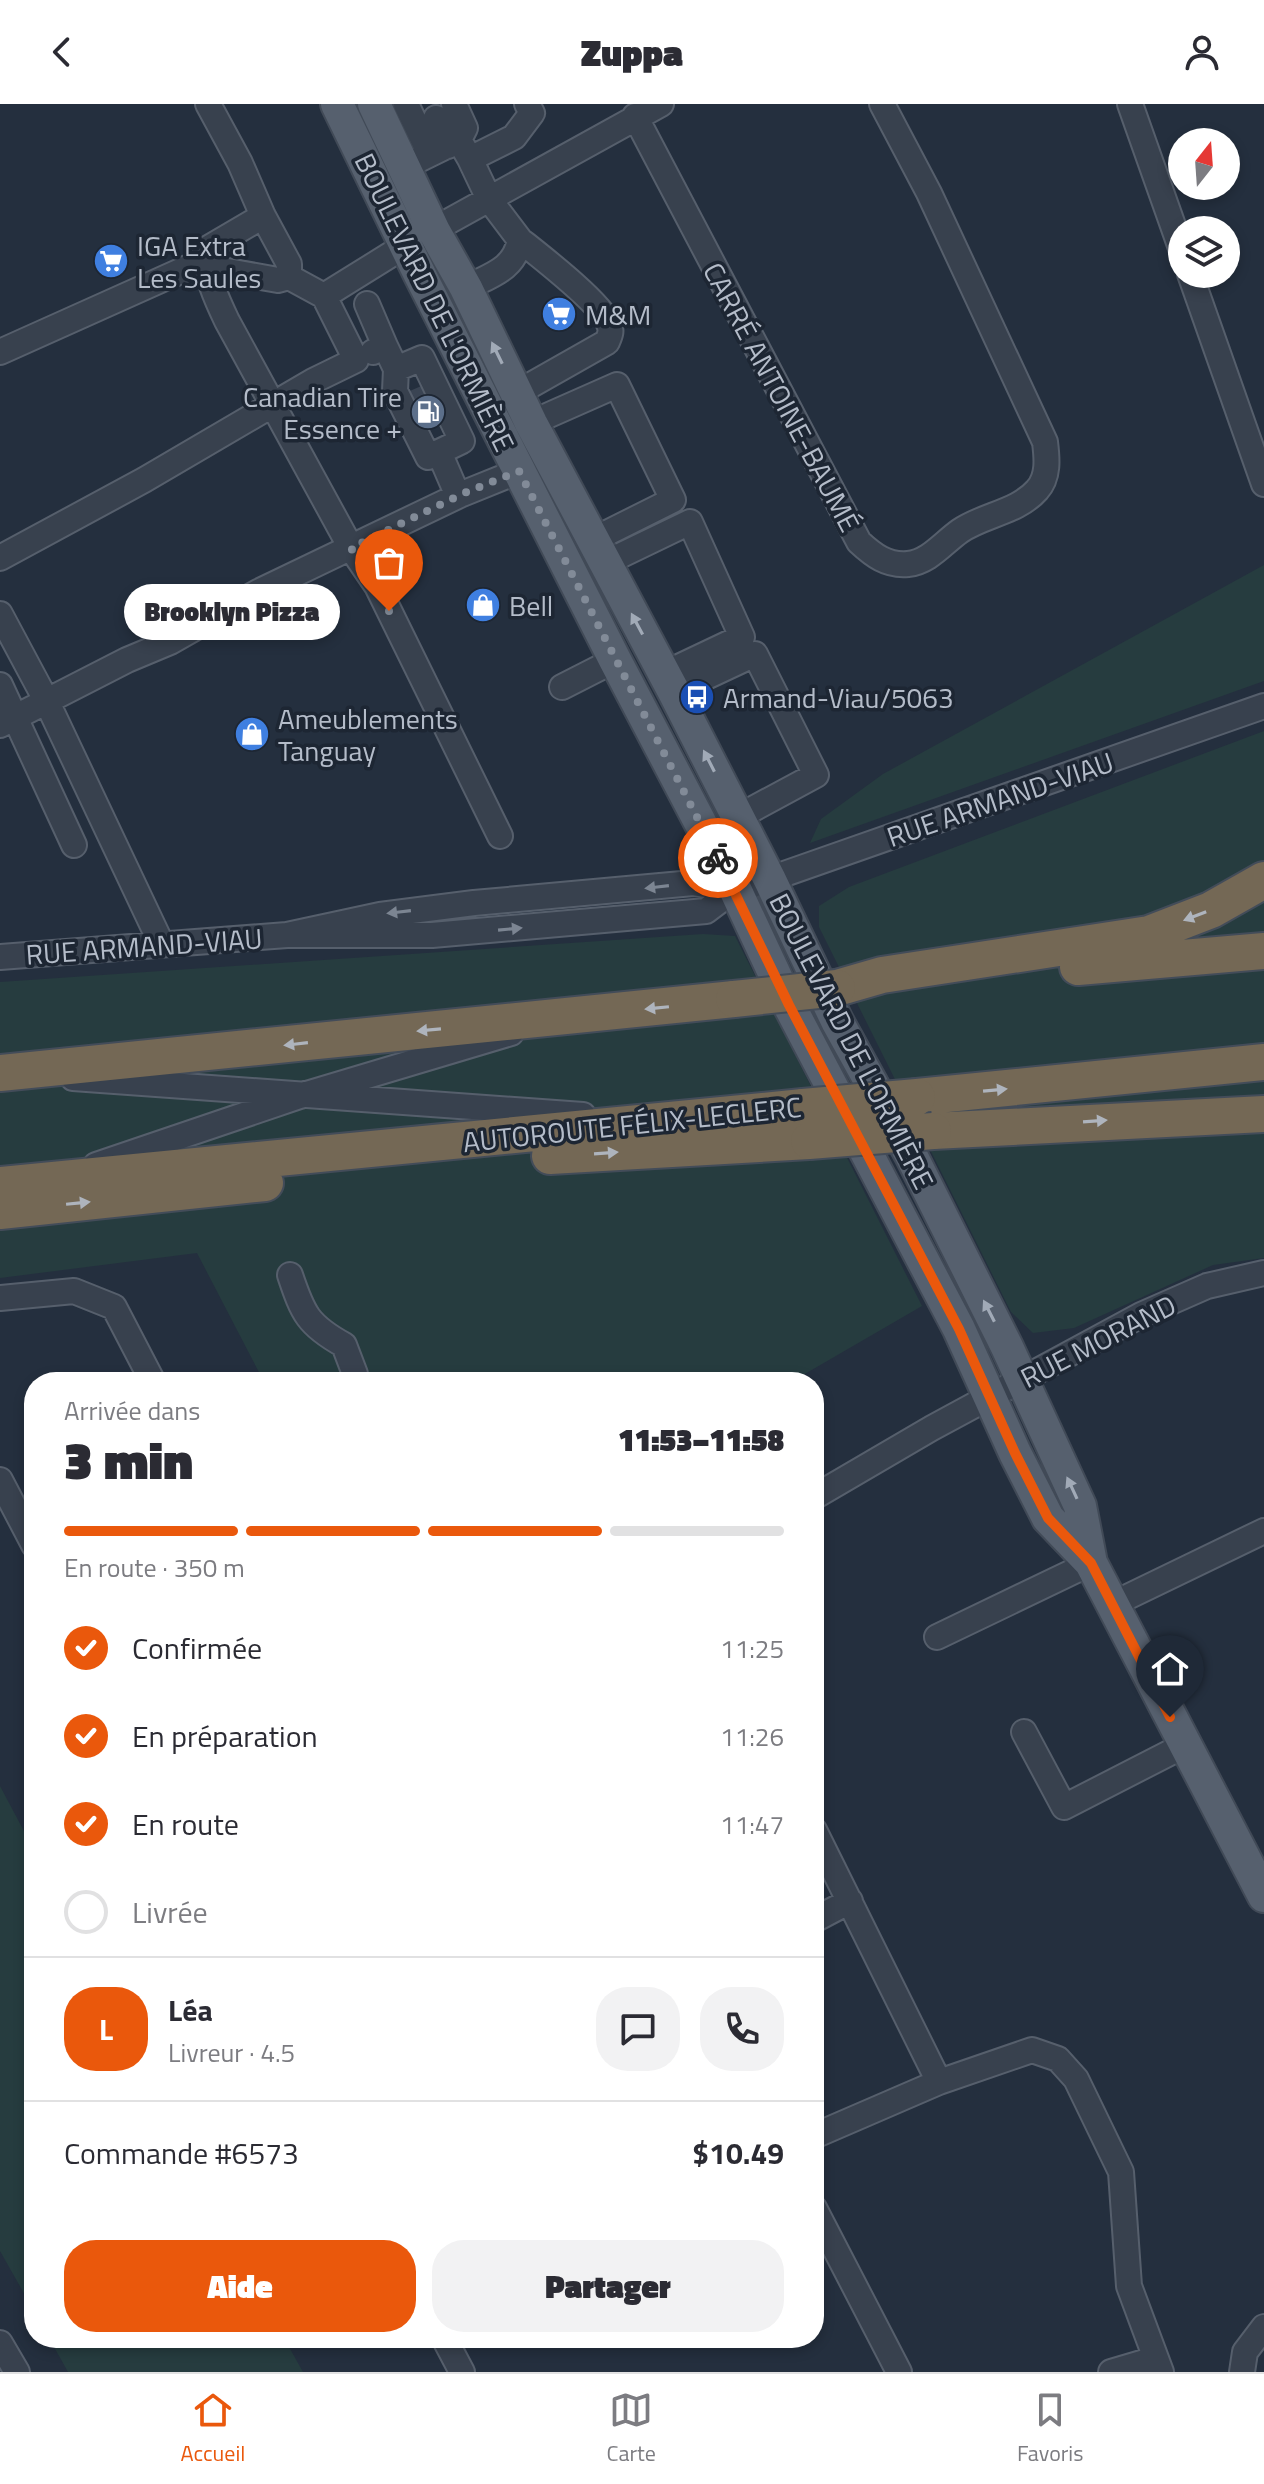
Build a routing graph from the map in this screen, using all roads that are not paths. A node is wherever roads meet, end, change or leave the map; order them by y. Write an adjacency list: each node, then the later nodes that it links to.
1 (208, 104): 14 (street)
2 (337, 104): 16 (main road, BOULEVARD DE L'ORMIÈRE)
3 (374, 104): 11 (main road, BOULEVARD DE L'ORMIÈRE)
4 (406, 104): 11 (street)
5 (527, 104): 10 (street)
6 (882, 104): 8 (street, CARRÉ ANTOINE-BAUMÉ)
7 (1130, 104): 15 (street)
8 (650, 108): 12 (street)
9 (445, 111): 11 (street)
10 (514, 137): 11 (street); 12 (street)
11 (442, 153): 13 (street); 16 (main road, BOULEVARD DE L'ORMIÈRE)
12 (531, 175): 13 (street)
13 (489, 199): 16 (street); 17 (street)
14 (263, 216): 18 (street); 19 (street)
15 (1170, 216)
16 (420, 238): 20 (main road, BOULEVARD DE L'ORMIÈRE); 22 (street); 34 (main road, BOULEVARD DE L'ORMIÈRE)
17 (520, 240): 20 (street); 29 (street)
18 (206, 267): 19 (street); 25 (street); 30 (street)
19 (289, 277): 22 (street)
20 (466, 288): 29 (main road, BOULEVARD DE L'ORMIÈRE, one-way to 20)
21 (1195, 288): 35 (street)
22 (324, 296): 26 (street)
23 (367, 304): 24 (street)
24 (385, 346): 26 (street); 27 (street)
25 (0, 352)
26 (356, 360): 30 (street)
27 (402, 366): 28 (street); 33 (street); 33 (street)
28 (419, 387)
29 (517, 393): 32 (main road, BOULEVARD DE L'ORMIÈRE)
30 (273, 405): 37 (street); 39 (street)
31 (429, 410): 33 (street)
32 (531, 423): 38 (main road, BOULEVARD DE L'ORMIÈRE); 38 (street)
33 (443, 450): 36 (street)
34 (519, 471): 36 (street); 41 (main road, BOULEVARD DE L'ORMIÈRE)
35 (1264, 484)
36 (458, 496): 37 (street)
37 (351, 548): 45 (street); 49 (street)
38 (599, 551): 42 (main road, BOULEVARD DE L'ORMIÈRE, one-way to 38); 42 (street)
39 (0, 558)
40 (0, 614): 45 (street)
41 (615, 660): 44 (street); 53 (main road, BOULEVARD DE L'ORMIÈRE)
42 (669, 683): 48 (main road, BOULEVARD DE L'ORMIÈRE, one-way to 42); 48 (street)
43 (0, 685): 47 (street)
44 (562, 687)
45 (47, 702): 47 (street); 54 (street)
46 (1264, 706): 51 (street, RUE ARMAND-VIAU)
47 (8, 721): 50 (street)
48 (738, 817): 51 (main road, BOULEVARD DE L'ORMIÈRE)
49 (500, 836)
50 (74, 845)
51 (770, 880): 53 (street, RUE ARMAND-VIAU); 75 (main road, BOULEVARD DE L'ORMIÈRE, one-way to 51)
52 (1264, 880): 57 (highway, one-way to 57)
53 (735, 889): 54 (street, RUE ARMAND-VIAU); 76 (main road, BOULEVARD DE L'ORMIÈRE)
54 (161, 943): 56 (street, RUE ARMAND-VIAU)
55 (1264, 951): 57 (highway)
56 (0, 957)
57 (837, 988): 58 (highway, one-way to 58, bridge)
58 (562, 1018): 60 (highway, one-way to 60); 61 (street)
59 (1264, 1062): 64 (highway, AUTOROUTE FÉLIX-LECLERC, one-way to 59, bridge)
60 (2, 1073): 61 (street)
61 (300, 1096): 63 (street); 67 (street)
62 (1264, 1114): 64 (highway, one-way to 62, bridge)
63 (669, 1121): 64 (highway, AUTOROUTE FÉLIX-LECLERC); 66 (highway, AUTOROUTE FÉLIX-LECLERC)
64 (806, 1124): 65 (highway, one-way to 64)
65 (491, 1160): 66 (highway); 69 (highway, one-way to 65)
66 (221, 1162): 67 (highway, AUTOROUTE FÉLIX-LECLERC)
67 (52, 1179): 68 (highway, AUTOROUTE FÉLIX-LECLERC)
68 (0, 1185)
69 (0, 1211)
70 (1264, 1273): 75 (street, RUE MORAND)
71 (290, 1275): 74 (street)
72 (0, 1298): 73 (street)
73 (148, 1372)
74 (354, 1372)
75 (1023, 1381): 76 (street, RUE MORAND); 81 (main road, BOULEVARD DE L'ORMIÈRE, one-way to 75)
76 (991, 1397): 78 (street, RUE MORAND); 81 (main road, BOULEVARD DE L'ORMIÈRE)
77 (0, 1480): 79 (street)
78 (824, 1491)
79 (24, 1526)
80 (1264, 1531): 82 (street)
81 (1091, 1563): 82 (main road); 83 (street)
82 (1113, 1604): 85 (main road)
83 (937, 1637)
84 (1024, 1732): 85 (street)
85 (1185, 1745): 87 (main road)
86 (824, 1850): 88 (street)
87 (1264, 1896)
88 (850, 1901): 89 (street); 90 (street)
89 (824, 1915)
90 (939, 2082): 91 (street); 96 (street)
91 (824, 2132)
92 (824, 2227): 99 (street)
93 (1264, 2327): 101 (street)
94 (0, 2343): 97 (street)
95 (449, 2348): 98 (street)
96 (1158, 2365): 100 (street)
97 (17, 2372)
98 (462, 2372)
99 (899, 2372)
100 (1111, 2372)
101 (1242, 2372)

